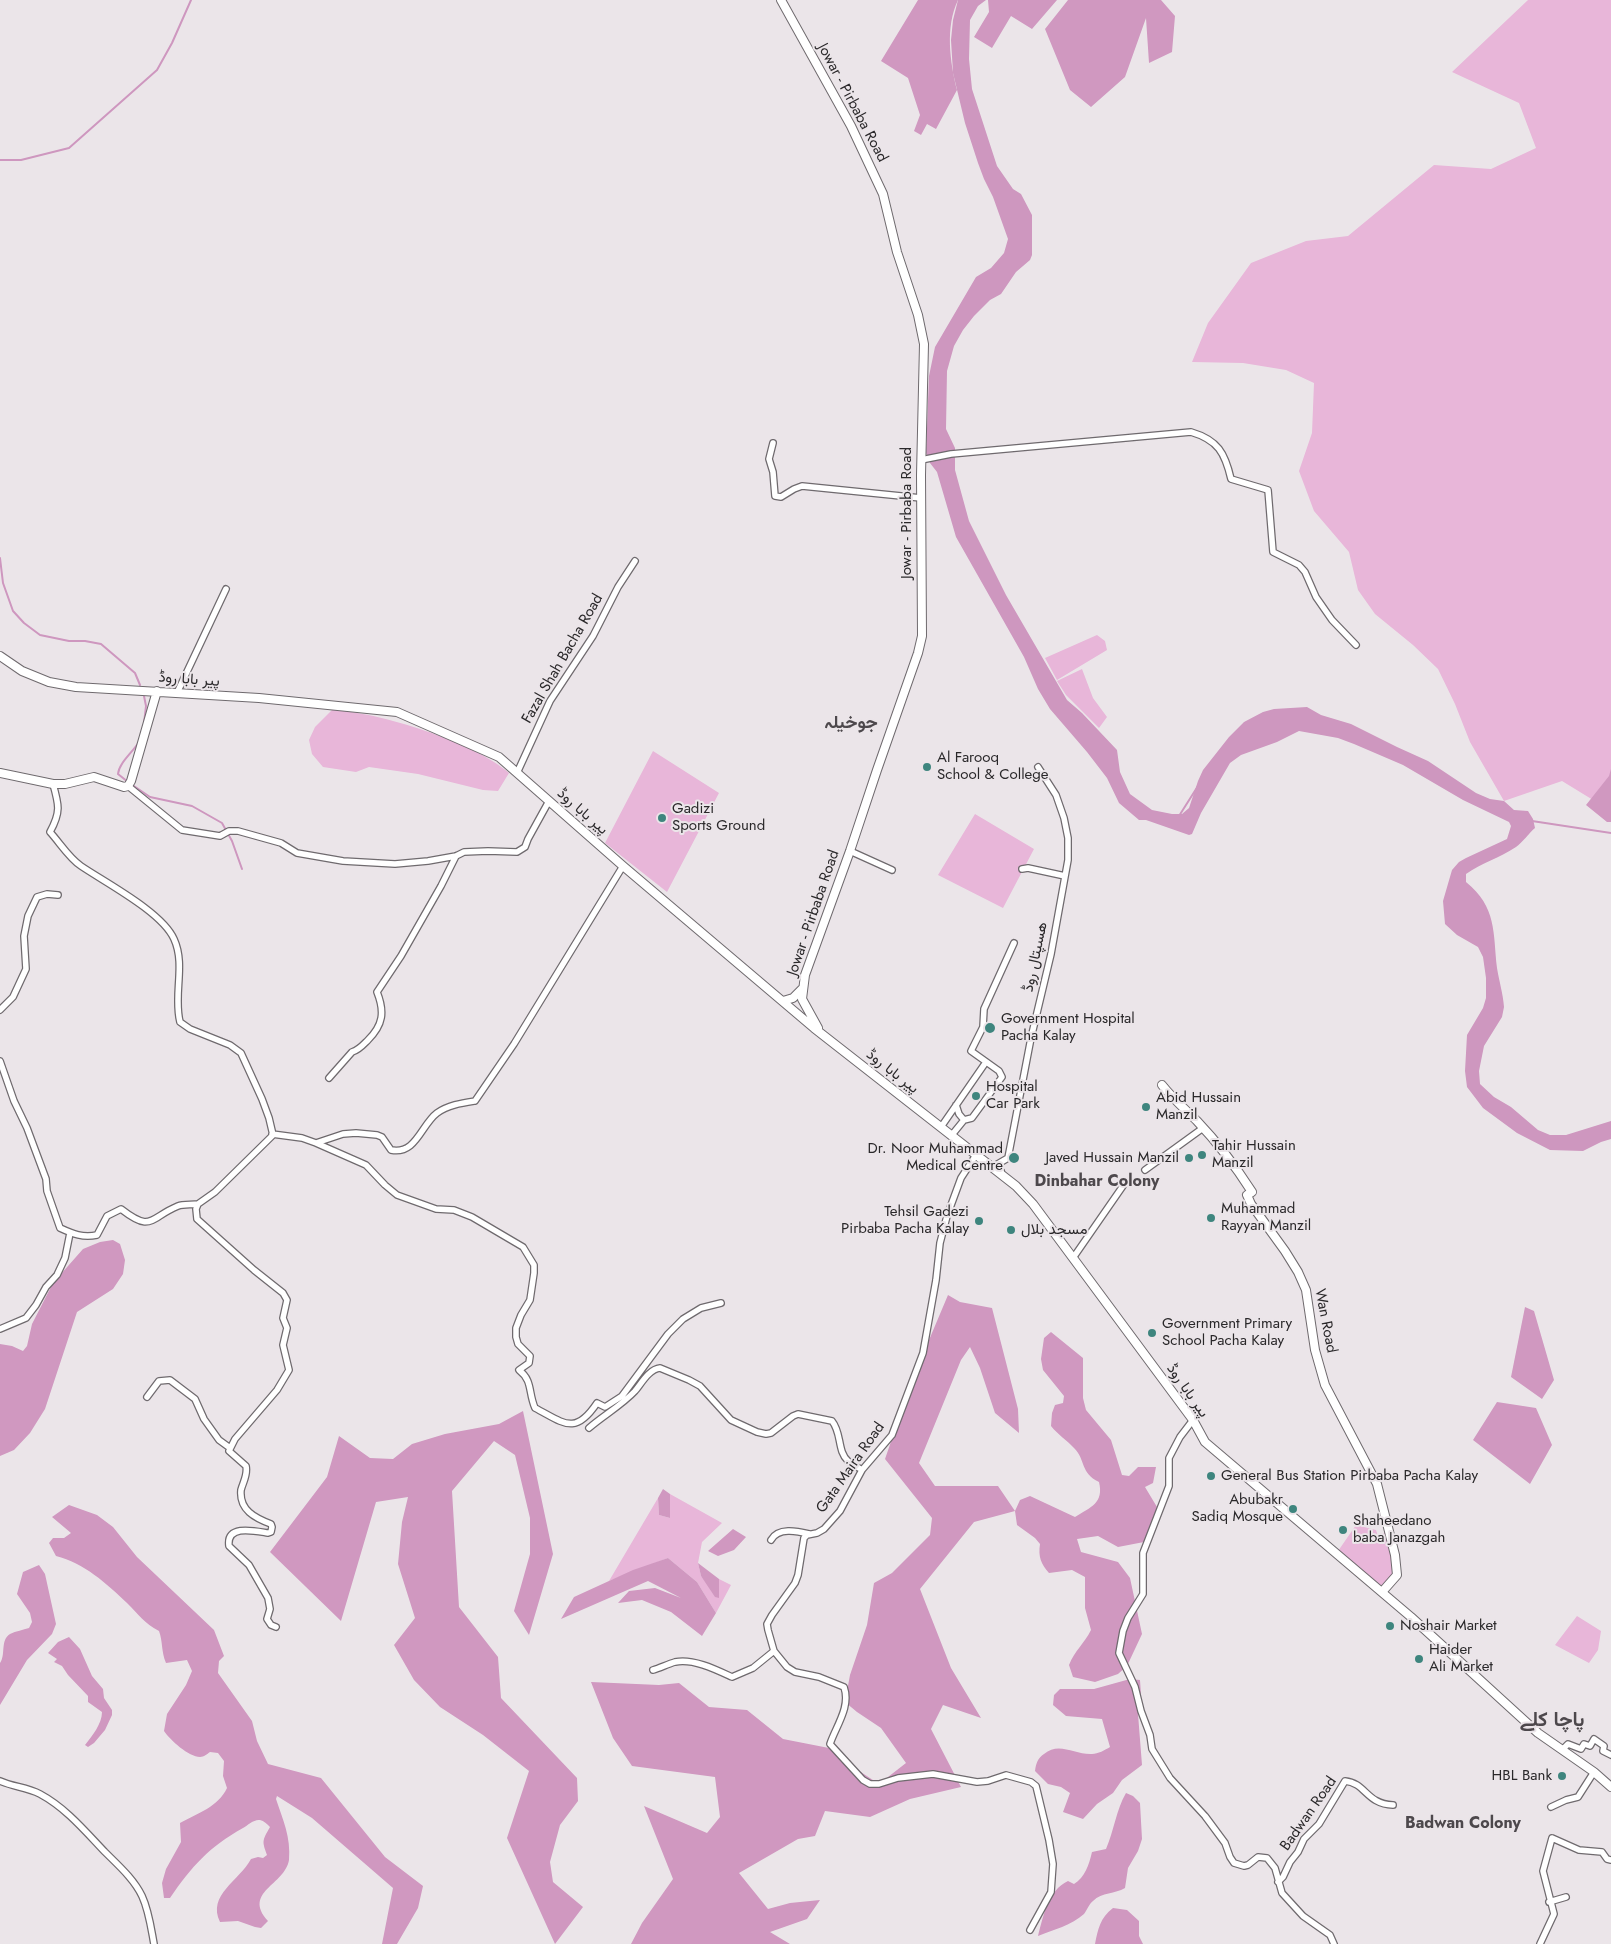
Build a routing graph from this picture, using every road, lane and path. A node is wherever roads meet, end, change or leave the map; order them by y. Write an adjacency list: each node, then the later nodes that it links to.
1 (781, 0): 3 (main road, Jowar - Pirbaba Road)
2 (773, 443): 4 (street)
3 (921, 460): 4 (main road, Jowar - Pirbaba Road); 7 (street)
4 (921, 498): 17 (main road, Jowar - Pirbaba Road)
5 (635, 561): 13 (street, Fazal Shah Bacha Road)
6 (226, 589): 10 (street)
7 (1356, 645)
8 (0, 656): 9 (main road, پیر بابا روڈ)
9 (157, 691): 10 (main road, پیر بابا روڈ); 15 (main road)
10 (177, 693): 13 (main road, پیر بابا روڈ)
11 (1038, 768): 22 (street, ھسپتال روڈ)
12 (0, 773): 14 (main road)
13 (517, 773): 16 (main road, پیر بابا روڈ)
14 (53, 784): 15 (main road); 37 (street)
15 (128, 785): 18 (street)
16 (549, 801): 18 (street); 19 (main road, پیر بابا روڈ)
17 (850, 851): 21 (street); 25 (main road, Jowar - Pirbaba Road)
18 (456, 856): 31 (street)
19 (623, 866): 26 (main road, پیر بابا روڈ); 39 (street)
20 (1022, 869): 22 (street)
21 (892, 870)
22 (1065, 876): 42 (street, ھسپتال روڈ)
23 (58, 895): 27 (street)
24 (1014, 943): 30 (street)
25 (802, 989): 26 (main road); 28 (main road, Jowar - Pirbaba Road)
26 (782, 1001): 28 (main road, پیر بابا روڈ)
27 (0, 1010)
28 (821, 1034): 35 (main road, پیر بابا روڈ)
29 (0, 1061): 45 (street)
30 (986, 1062): 33 (street); 34 (street)
31 (329, 1078)
32 (1162, 1086): 36 (main road, Wan Road)
33 (956, 1105): 34 (street); 35 (street)
34 (964, 1120): 38 (street)
35 (940, 1128): 38 (main road, پیر بابا روڈ)
36 (1203, 1128): 41 (street); 56 (main road, Wan Road)
37 (272, 1134): 39 (street); 44 (street)
38 (951, 1136): 40 (main road, پیر بابا روڈ)
39 (316, 1142): 47 (street)
40 (976, 1155): 42 (main road, پیر بابا روڈ); 53 (street, Gata Maira Road)
41 (1145, 1170)
42 (1005, 1177): 46 (main road, پیر بابا روڈ)
43 (1125, 1183): 46 (street)
44 (198, 1204): 45 (street); 52 (street)
45 (70, 1233): 48 (street)
46 (1073, 1258): 50 (main road, پیر بابا روڈ)
47 (722, 1303)
48 (0, 1329)
49 (147, 1397): 52 (street)
50 (1193, 1420): 56 (main road, پیر بابا روڈ); 68 (street)
51 (589, 1428): 53 (street)
52 (230, 1448): 57 (street)
53 (862, 1470): 54 (street, Gata Maira Road)
54 (809, 1534): 55 (street); 58 (street)
55 (771, 1540)
56 (1382, 1592): 60 (main road, پیر بابا روڈ)
57 (276, 1627)
58 (774, 1652): 59 (street); 71 (street)
59 (653, 1670)
60 (1562, 1750): 61 (street); 62 (main road, پیر بابا روڈ)
61 (1611, 1754)
62 (1594, 1772): 64 (main road, پیر بابا روڈ); 66 (street)
63 (0, 1781): 72 (street)
64 (1611, 1787)
65 (1393, 1805): 68 (street, Badwan Road)
66 (1550, 1807)
67 (1611, 1860): 70 (street)
68 (1278, 1882): 73 (street)
69 (1566, 1897): 70 (street)
70 (1549, 1902): 74 (street)
71 (1030, 1930)
72 (154, 1944)
73 (1334, 1944)
74 (1540, 1944)

